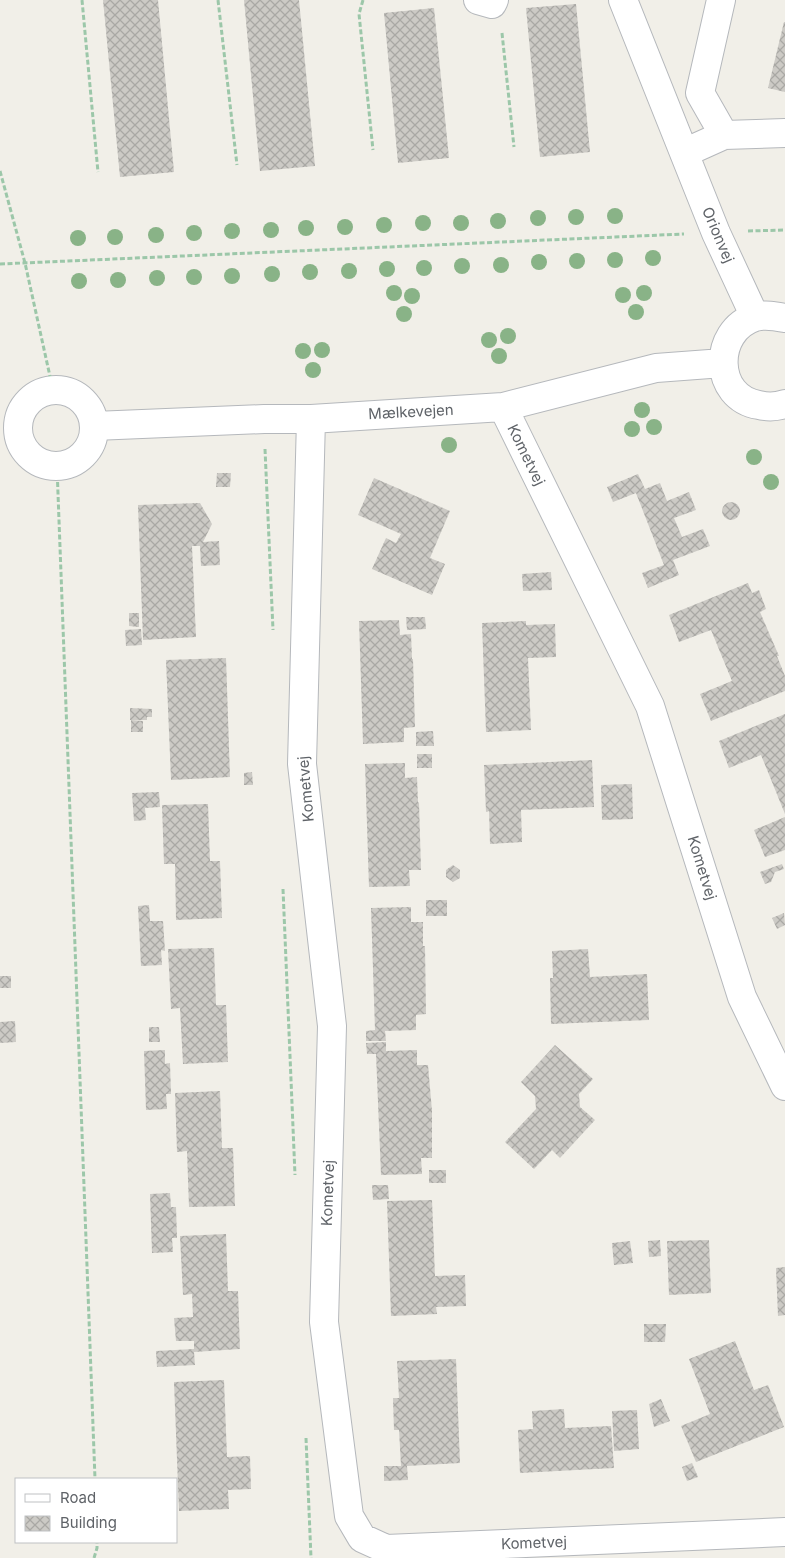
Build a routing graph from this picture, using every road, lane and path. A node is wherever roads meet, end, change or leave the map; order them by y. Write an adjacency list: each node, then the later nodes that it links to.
1 (82, 0): 14 (path)
2 (218, 0): 12 (path)
3 (363, 0): 10 (path)
4 (623, 0): 11 (street, Orionvej)
5 (721, 0): 8 (street)
6 (488, 1): 9 (path)
7 (785, 133): 8 (street)
8 (724, 135): 11 (street)
9 (514, 146)
10 (373, 150)
11 (684, 153): 16 (street, Orionvej)
12 (237, 166)
13 (0, 171): 17 (path)
14 (98, 172)
15 (785, 230): 16 (path)
16 (716, 232): 17 (path); 19 (street, Orionvej)
17 (25, 263): 18 (path); 22 (path)
18 (0, 264)
19 (755, 317): 20 (street); 21 (street)
20 (785, 318)
21 (722, 363): 23 (street, Mælkevejen); 24 (street)
22 (53, 390): 27 (street); 28 (street)
23 (503, 407): 25 (street, Mælkevejen); 32 (street, Kometvej)
24 (784, 407)
25 (310, 418): 26 (street, Mælkevejen); 36 (street, Kometvej)
26 (264, 419): 27 (street, Mælkevejen); 30 (path)
27 (94, 426): 29 (street)
28 (9, 429): 29 (street)
29 (57, 467): 35 (path)
30 (273, 638)
31 (283, 888): 33 (path)
32 (785, 1086)
33 (295, 1177)
34 (306, 1437): 39 (path)
35 (95, 1478)
36 (785, 1532)
37 (97, 1543): 38 (path)
38 (94, 1558)
39 (311, 1558)

